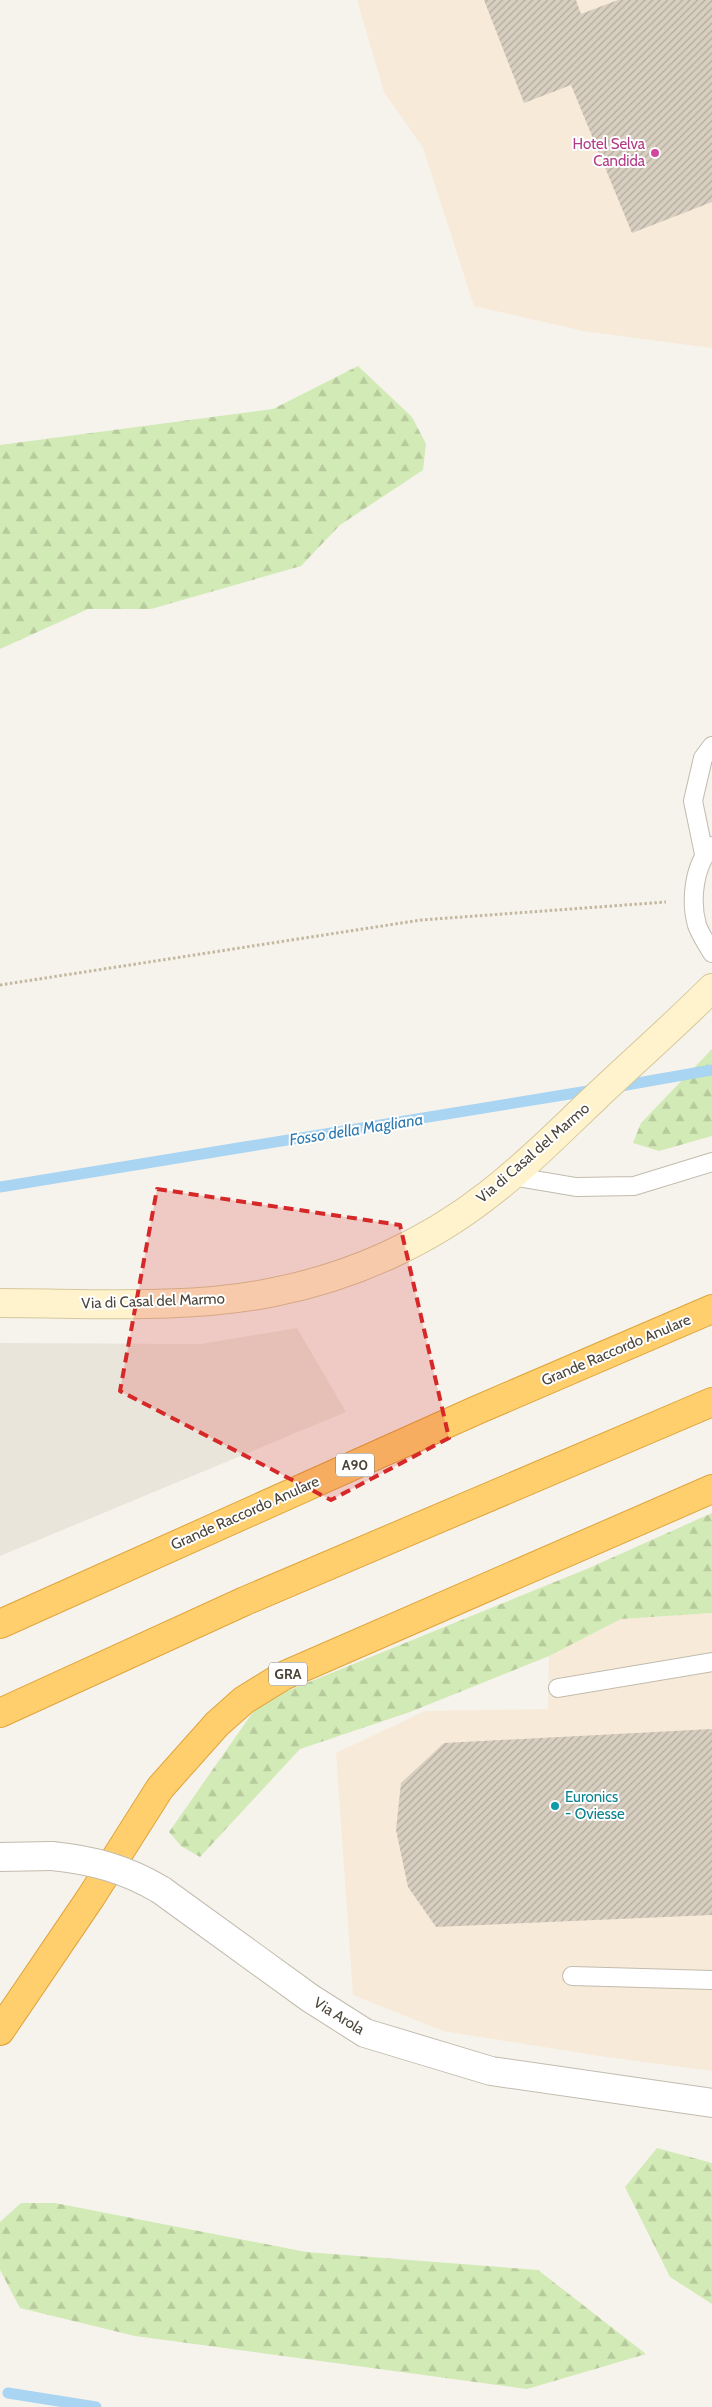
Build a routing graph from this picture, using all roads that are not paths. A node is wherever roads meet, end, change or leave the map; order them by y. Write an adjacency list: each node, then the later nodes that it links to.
1 (712, 746): 2 (lane)
2 (708, 850): 3 (lane)
3 (712, 953)
4 (708, 992): 6 (main road, Via di Casal del Marmo)
5 (712, 1162): 6 (lane)
6 (511, 1176): 7 (main road, Via di Casal del Marmo)
7 (0, 1303)
8 (712, 1309): 11 (highway, Grande Raccordo Anulare / A90)
9 (712, 1402): 14 (highway)
10 (712, 1489): 18 (highway, GRA)
11 (0, 1624)
12 (712, 1662): 13 (lane)
13 (558, 1688)
14 (0, 1713)
15 (0, 1857): 19 (street, Via Arola, bridge)
16 (572, 1976): 17 (lane)
17 (712, 1980)
18 (0, 2030)
19 (712, 2103)

